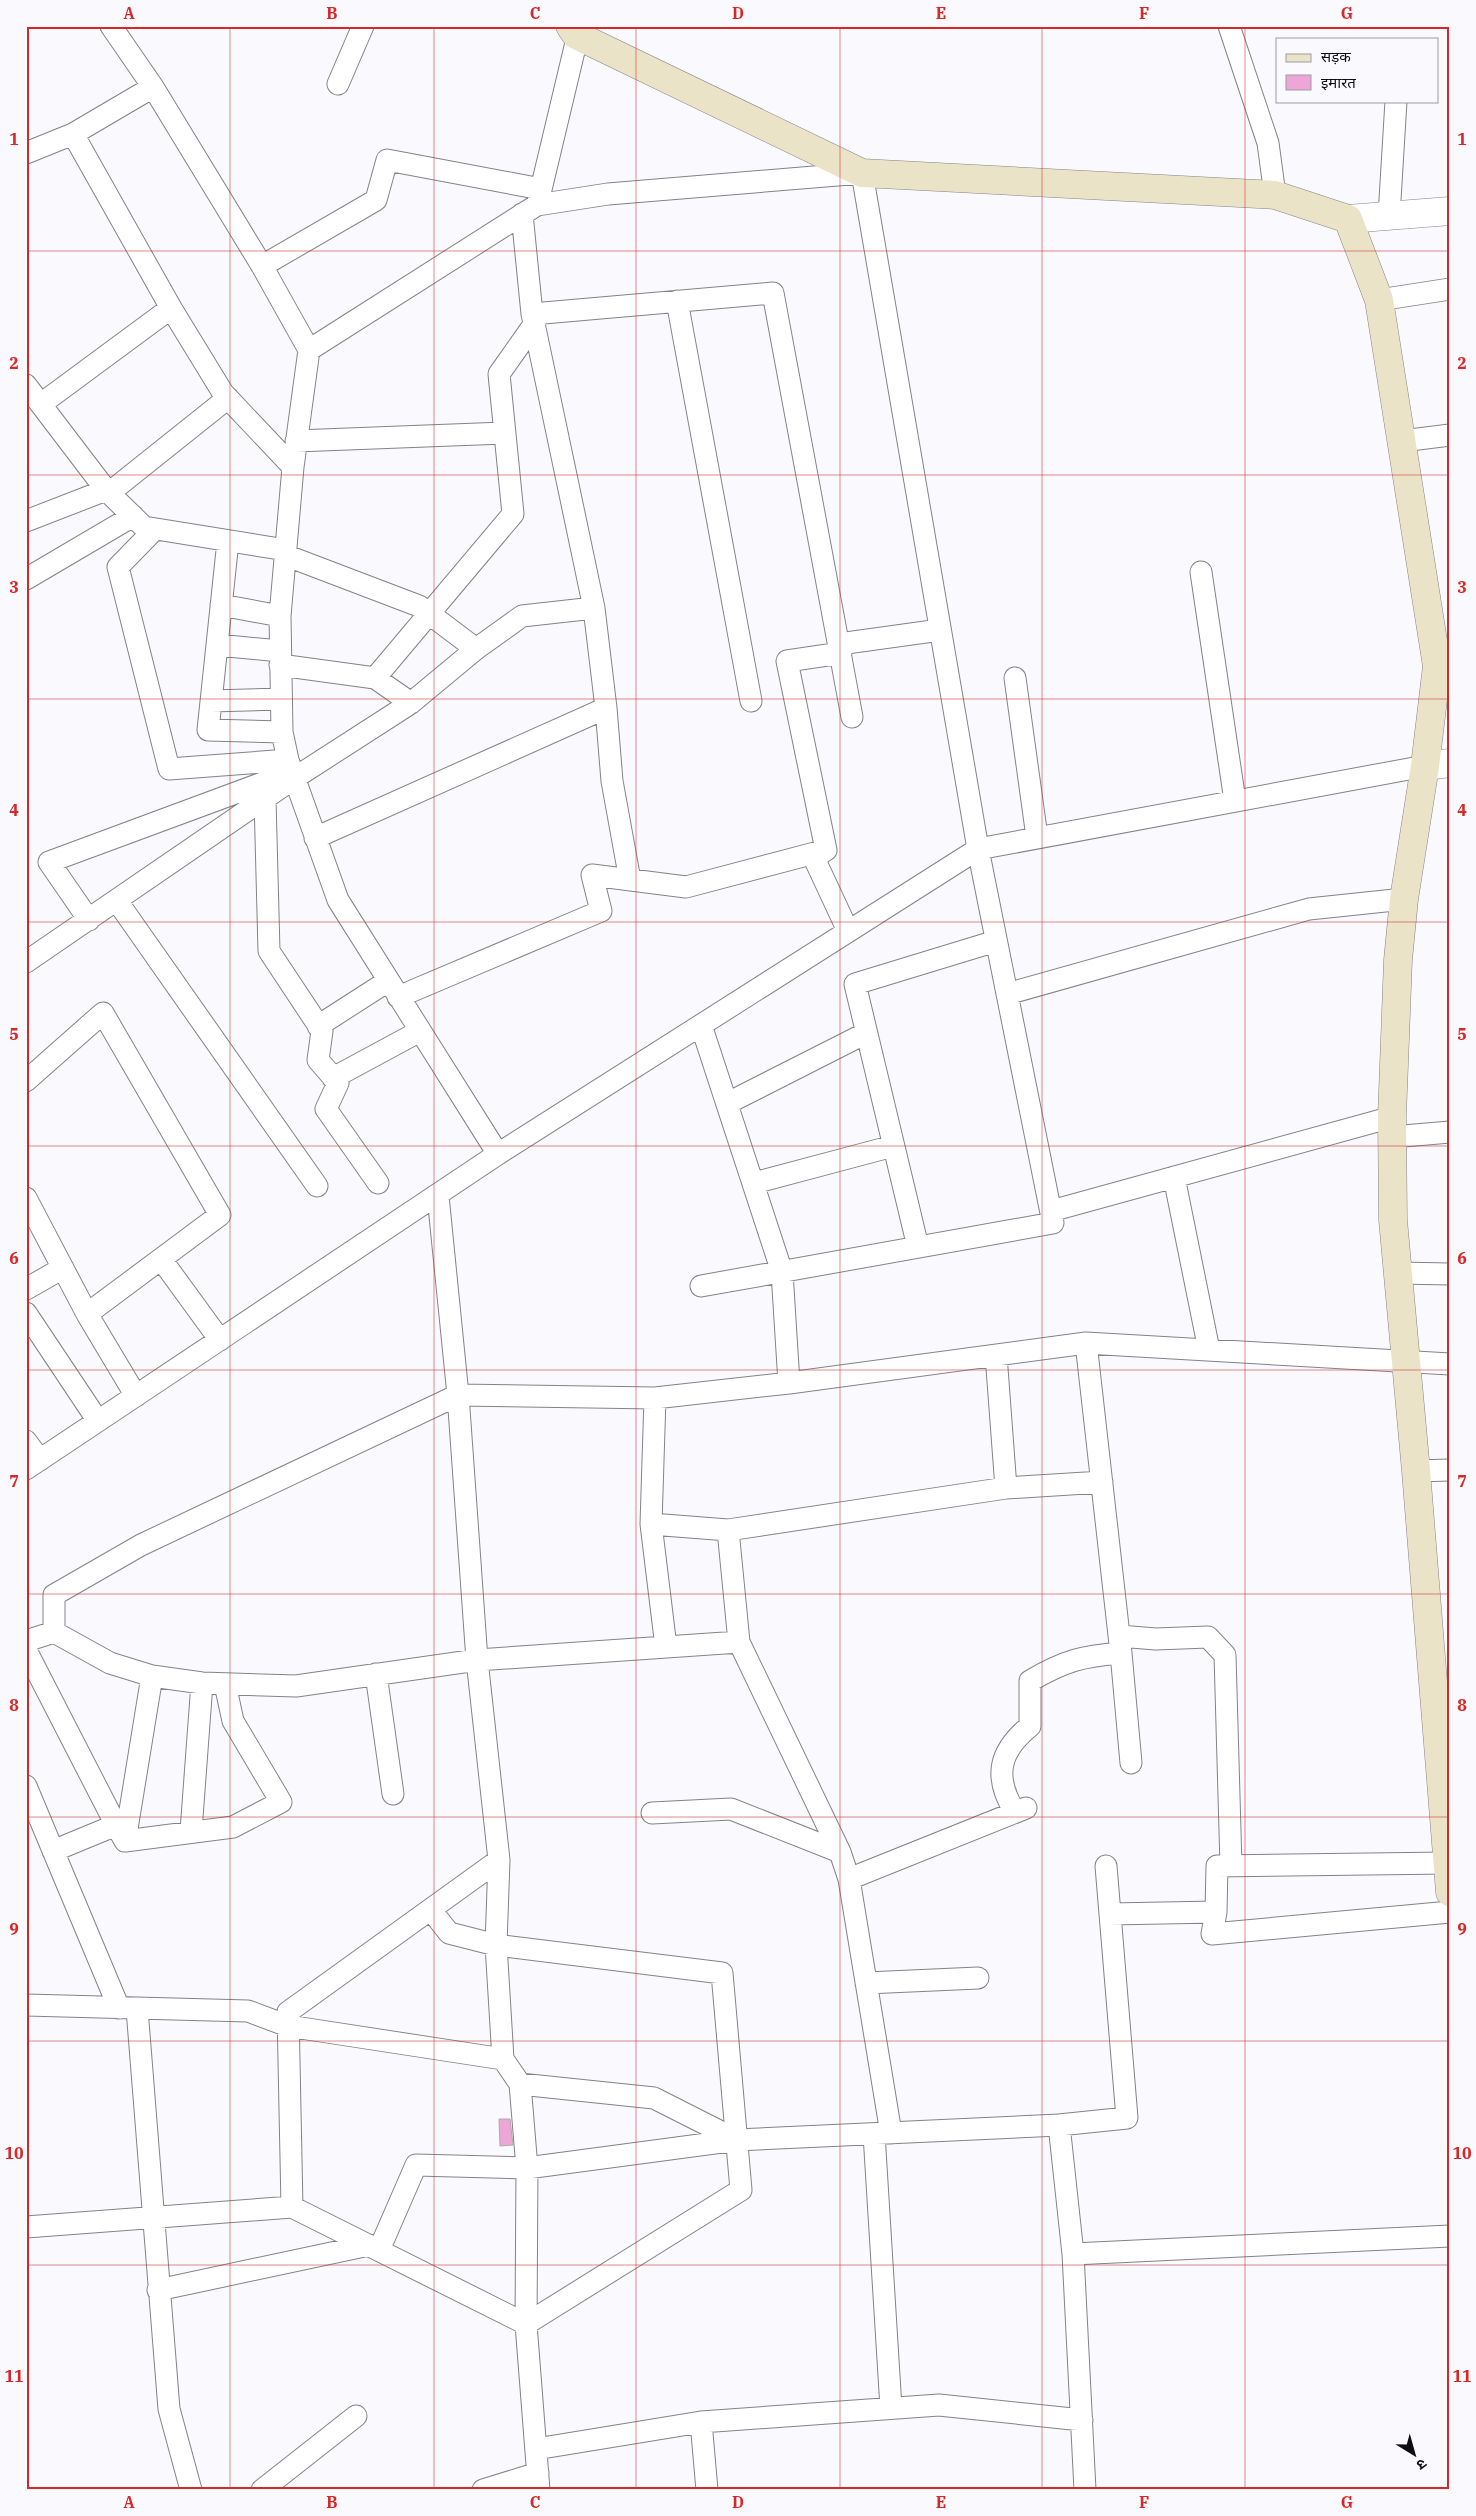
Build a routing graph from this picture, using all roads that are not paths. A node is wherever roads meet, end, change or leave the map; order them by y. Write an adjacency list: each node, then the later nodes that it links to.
1 (111, 26): 6 (street)
2 (363, 26): 5 (street)
3 (1229, 26): 11 (street)
4 (575, 29): 10 (main road); 12 (street)
5 (338, 84)
6 (153, 87): 8 (street); 16 (street)
7 (1396, 102): 14 (street)
8 (73, 134): 9 (street); 20 (street)
9 (26, 153)
10 (862, 173): 11 (main road); 12 (street); 43 (street)
11 (1275, 196): 15 (main road)
12 (534, 203): 16 (street); 21 (street); 22 (street)
13 (1450, 211): 14 (street)
14 (1389, 216): 15 (street)
15 (1348, 219): 18 (main road)
16 (262, 266): 22 (street)
17 (1450, 288): 18 (street)
18 (1379, 300): 29 (main road)
19 (677, 302): 21 (street); 46 (street); 52 (street)
20 (171, 308): 24 (street); 25 (street)
21 (534, 319): 26 (street); 40 (street)
22 (308, 350): 28 (street)
23 (26, 385): 25 (street)
24 (228, 398): 30 (street); 31 (street)
25 (41, 404): 31 (street)
26 (504, 433): 28 (street); 41 (street)
27 (1450, 434): 29 (street)
28 (296, 441): 30 (street)
29 (1402, 441): 48 (main road)
30 (293, 467): 36 (street)
31 (108, 491): 32 (street); 33 (street)
32 (133, 516): 34 (street); 38 (street)
33 (26, 522)
34 (155, 529): 35 (street); 59 (street)
35 (228, 541): 36 (street); 39 (street)
36 (285, 552): 41 (street); 42 (street)
37 (1201, 572): 61 (street)
38 (26, 579)
39 (221, 605): 42 (street); 44 (street)
40 (594, 608): 45 (street); 55 (street)
41 (429, 614): 45 (street); 49 (street)
42 (280, 616): 47 (street)
43 (940, 630): 46 (street); 64 (street)
44 (217, 645): 47 (street); 53 (street)
45 (476, 648): 54 (street)
46 (840, 649): 56 (street); 65 (street)
47 (280, 658): 49 (street); 51 (street)
48 (1443, 665): 58 (main road)
49 (375, 678): 54 (street)
50 (1015, 678): 62 (street)
51 (281, 699): 53 (street); 57 (street)
52 (751, 701)
53 (211, 702): 57 (street)
54 (411, 703): 59 (street)
55 (606, 708): 63 (street); 66 (street)
56 (852, 717)
57 (282, 732): 59 (street)
58 (1438, 765): 61 (street); 67 (main road)
59 (291, 770): 60 (street); 63 (street); 69 (street)
60 (264, 799): 68 (street); 76 (street)
61 (1234, 801): 62 (street)
62 (1038, 837): 64 (street)
63 (315, 838): 73 (street)
64 (978, 848): 70 (street); 71 (street)
65 (826, 850): 66 (street); 70 (street)
66 (630, 880): 73 (street)
67 (1404, 899): 74 (street); 82 (main road)
68 (118, 901): 69 (street); 89 (street)
69 (89, 920): 72 (street)
70 (848, 931): 75 (street)
71 (996, 941): 74 (street); 78 (street)
72 (26, 962)
73 (393, 989): 76 (street); 77 (street)
74 (1007, 994): 92 (street)
75 (701, 1025): 81 (street); 85 (street)
76 (318, 1026): 79 (street)
77 (420, 1031): 79 (street); 85 (street)
78 (866, 1033): 81 (street); 84 (street)
79 (333, 1078): 87 (street)
80 (26, 1080): 94 (street)
81 (728, 1103): 88 (street)
82 (1392, 1127): 83 (street); 86 (street); 97 (main road)
83 (1450, 1132)
84 (893, 1146): 88 (street); 93 (street)
85 (498, 1154): 90 (street)
86 (1174, 1177): 92 (street); 105 (street)
87 (378, 1183)
88 (754, 1183): 96 (street)
89 (317, 1186)
90 (438, 1196): 103 (street); 110 (street)
91 (26, 1198): 95 (street)
92 (1051, 1211): 93 (street)
93 (918, 1247): 96 (street)
94 (161, 1259): 102 (street); 103 (street)
95 (63, 1268): 100 (street); 102 (street)
96 (782, 1272): 99 (street); 109 (street)
97 (1398, 1273): 98 (street); 107 (main road)
98 (1450, 1274)
99 (702, 1286)
100 (26, 1289)
101 (26, 1313): 113 (street)
102 (86, 1314): 111 (street)
103 (220, 1340): 111 (street)
104 (1086, 1343): 105 (street); 106 (street); 118 (street)
105 (1209, 1350): 107 (street)
106 (996, 1355): 109 (street); 119 (street)
107 (1406, 1360): 108 (street); 117 (main road)
108 (1450, 1364)
109 (790, 1383): 112 (street)
110 (458, 1395): 112 (street); 122 (street); 128 (street)
111 (136, 1396): 113 (street)
112 (655, 1398): 120 (street)
113 (98, 1422): 115 (street)
114 (26, 1440): 115 (street)
115 (33, 1465)
116 (1450, 1470): 117 (street)
117 (1416, 1471): 133 (main road)
118 (1102, 1482): 119 (street); 125 (street)
119 (1006, 1488): 121 (street)
120 (651, 1524): 121 (street); 126 (street)
121 (728, 1530): 124 (street)
122 (54, 1632): 123 (street); 130 (street)
123 (26, 1641)
124 (739, 1642): 126 (street); 141 (street)
125 (1120, 1644): 134 (street); 145 (street); 146 (street)
126 (666, 1647): 128 (street)
127 (26, 1650): 139 (street)
128 (477, 1660): 129 (street); 142 (street)
129 (376, 1674): 132 (street); 136 (street)
130 (152, 1676): 131 (street); 139 (street)
131 (202, 1684): 132 (street); 138 (street)
132 (225, 1684): 138 (street)
133 (1442, 1684): 143 (main road)
134 (1130, 1763)
135 (26, 1786): 140 (street)
136 (392, 1794)
137 (652, 1813): 141 (street)
138 (191, 1831): 139 (street)
139 (121, 1833): 140 (street)
140 (53, 1851): 156 (street)
141 (840, 1852): 146 (street)
142 (499, 1860): 148 (street); 152 (street)
143 (1448, 1863): 145 (street); 147 (main road)
144 (1106, 1866): 151 (street)
145 (1231, 1866): 149 (street)
146 (849, 1879): 154 (street)
147 (1450, 1892)
148 (431, 1910): 152 (street); 157 (street)
149 (1216, 1912): 150 (street); 151 (street)
150 (1450, 1912)
151 (1110, 1914): 160 (street)
152 (496, 1945): 158 (street); 162 (street)
153 (978, 1978): 154 (street)
154 (866, 1983): 161 (street)
155 (26, 2006): 156 (street)
156 (128, 2008): 157 (street); 165 (street)
157 (288, 2026): 158 (street); 164 (street)
158 (503, 2059): 159 (street)
159 (520, 2084): 162 (street); 163 (street)
160 (1059, 2125): 161 (street); 169 (street)
161 (882, 2134): 162 (street); 172 (street)
162 (737, 2140): 163 (street); 171 (street)
163 (527, 2168): 168 (street); 171 (street)
164 (292, 2207): 165 (street); 168 (street)
165 (153, 2219): 166 (street); 170 (street)
166 (26, 2227)
167 (1450, 2236): 169 (street)
168 (374, 2248): 170 (street); 171 (street)
169 (1073, 2254): 174 (street)
170 (158, 2290): 178 (street)
171 (526, 2324): 176 (street)
172 (891, 2408): 174 (street); 175 (street)
173 (356, 2416): 179 (street)
174 (1082, 2420): 182 (street)
175 (701, 2422): 176 (street); 181 (street)
176 (536, 2449): 177 (street)
177 (539, 2481): 180 (street)
178 (191, 2490)
179 (262, 2490)
180 (483, 2490)
181 (708, 2490)
182 (1085, 2490)

